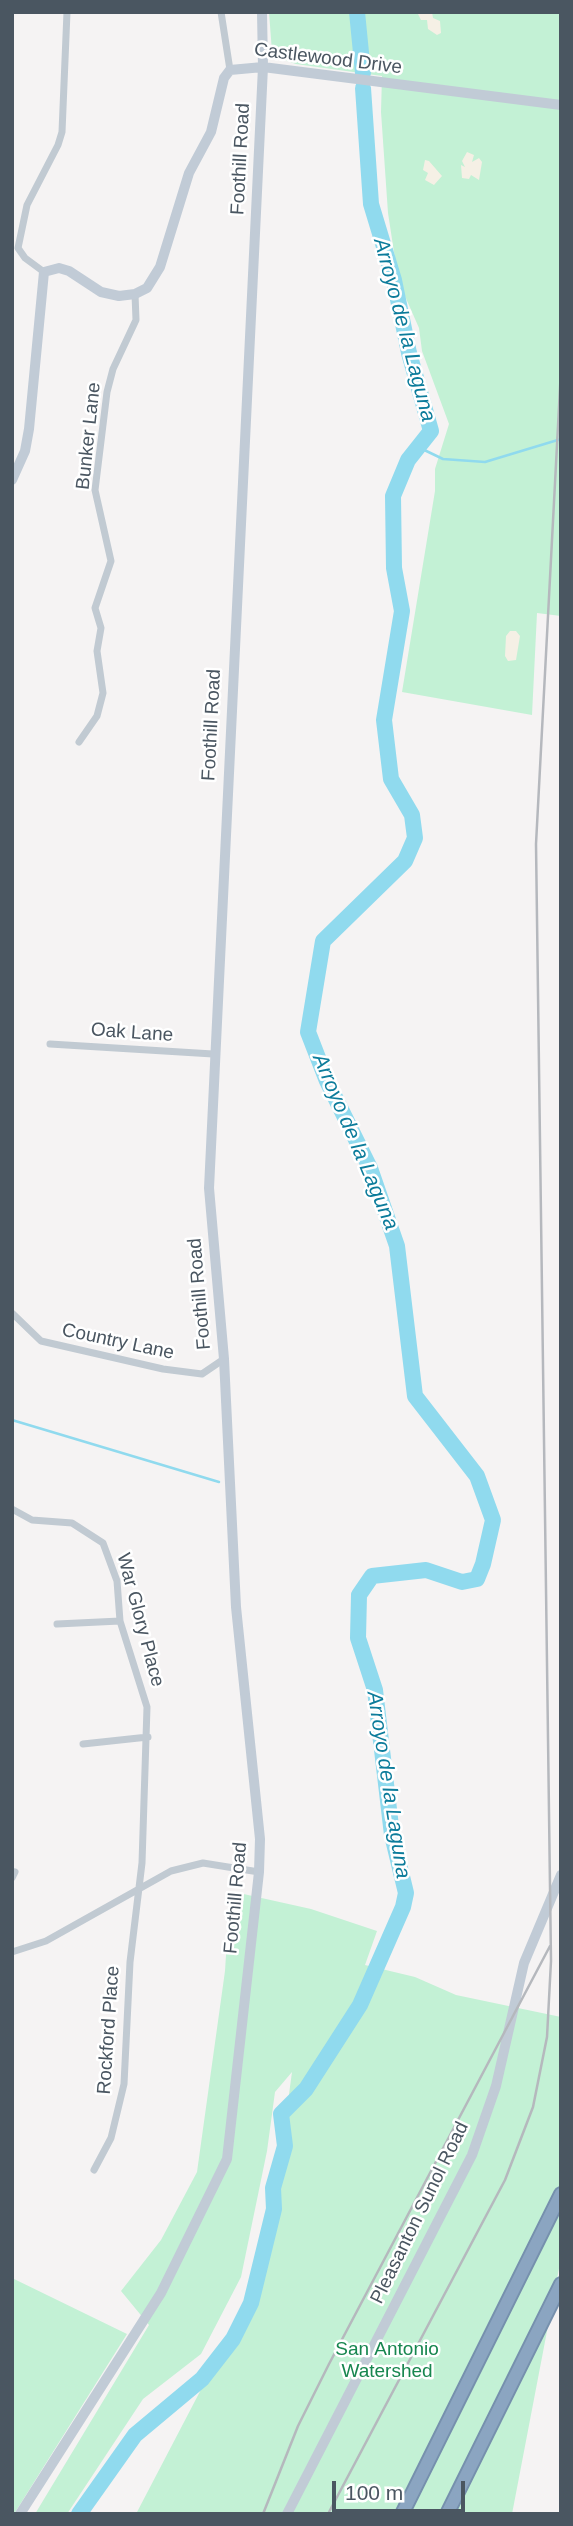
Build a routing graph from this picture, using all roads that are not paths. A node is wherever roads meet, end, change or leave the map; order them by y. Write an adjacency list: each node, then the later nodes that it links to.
1 (67, 12): 7 (street)
2 (221, 12): 5 (street)
3 (262, 12): 4 (street, Foothill Road)
4 (263, 66): 5 (street, Castlewood Drive); 6 (street, Castlewood Drive); 12 (street, Foothill Road)
5 (230, 70): 8 (street, Castlewood Drive)
6 (561, 105)
7 (44, 272): 8 (street); 9 (street)
8 (135, 294): 10 (street, Bunker Lane)
9 (12, 480)
10 (79, 742)
11 (50, 1044): 12 (street, Oak Lane)
12 (213, 1054): 14 (street, Foothill Road)
13 (12, 1313): 14 (street, Country Lane)
14 (224, 1359): 20 (street, Foothill Road)
15 (12, 1509): 16 (street, War Glory Place)
16 (120, 1621): 17 (street); 18 (street, War Glory Place)
17 (57, 1624)
18 (148, 1737): 19 (street); 22 (street, War Glory Place)
19 (83, 1744)
20 (259, 1871): 22 (street); 27 (street, Foothill Road)
21 (561, 1875): 28 (street, Pleasanton Sunol Road)
22 (141, 1888): 23 (street); 24 (street, Rockford Place)
23 (12, 1952)
24 (94, 2170)
25 (561, 2194): 29 (highway)
26 (561, 2284): 30 (highway)
27 (20, 2514)
28 (287, 2514)
29 (402, 2514)
30 (447, 2514)

